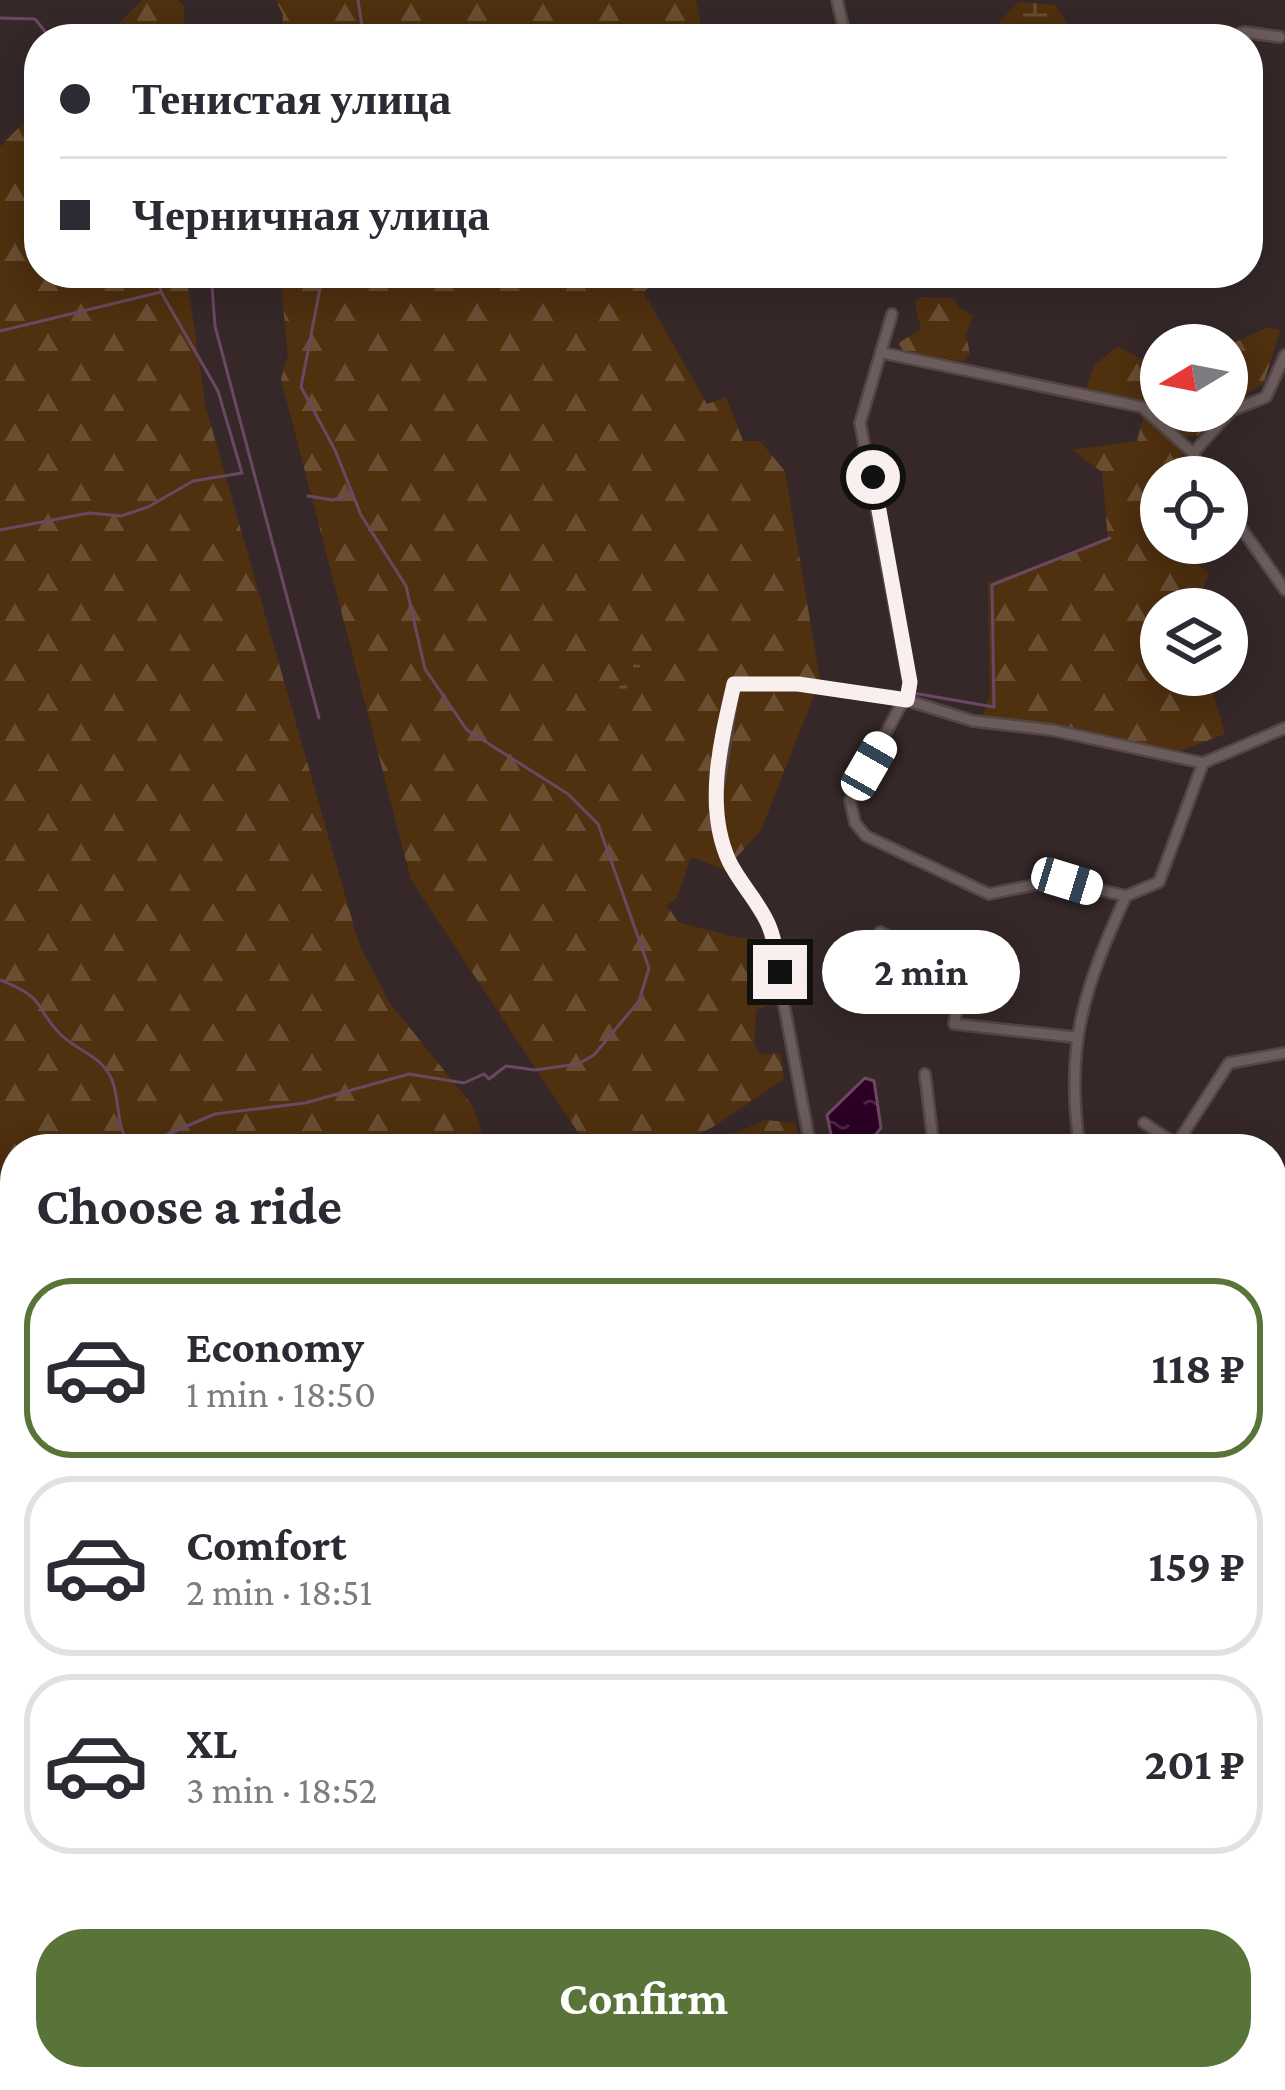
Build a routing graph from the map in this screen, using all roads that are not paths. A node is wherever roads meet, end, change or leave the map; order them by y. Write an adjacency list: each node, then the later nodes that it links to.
1 (892, 314): 2 (street)
2 (883, 353): 4 (street); 8 (street)
3 (1285, 355): 4 (street)
4 (1192, 453): 5 (street)
5 (1194, 456)
6 (1248, 538): 7 (street)
7 (1285, 590)
8 (907, 700): 10 (street); 11 (street); 17 (street)
9 (1285, 728): 10 (street)
10 (1203, 763): 11 (street)
11 (1126, 896): 13 (street)
12 (880, 932): 13 (street)
13 (1074, 1037): 19 (street)
14 (1285, 1053): 21 (street)
15 (925, 1074): 18 (street)
16 (1144, 1123): 20 (street)
17 (808, 1134)
18 (932, 1134)
19 (1080, 1134)
20 (1160, 1134)
21 (1188, 1134)

